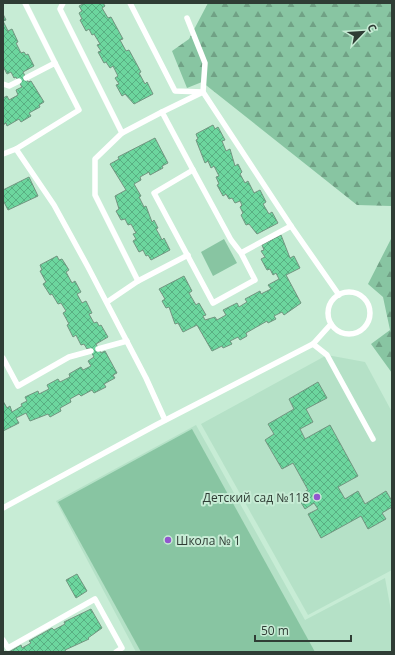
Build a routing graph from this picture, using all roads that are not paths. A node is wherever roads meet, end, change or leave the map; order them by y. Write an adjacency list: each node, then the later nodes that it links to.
1 (25, 3): 5 (lane)
2 (63, 3): 11 (lane)
3 (130, 3): 9 (lane)
4 (187, 18): 9 (lane)
5 (55, 63): 6 (lane); 12 (lane)
6 (26, 78)
7 (19, 81): 8 (lane)
8 (3, 84)
9 (203, 92): 10 (lane); 15 (lane)
10 (162, 112): 11 (lane); 14 (lane)
11 (122, 133): 18 (lane)
12 (16, 149): 13 (lane); 20 (lane)
13 (3, 154)
14 (193, 170): 16 (lane); 17 (lane)
15 (291, 226): 16 (lane); 19 (lane)
16 (241, 253): 17 (lane)
17 (188, 255): 18 (lane)
18 (138, 281): 20 (lane)
19 (339, 295): 21 (lane); 21 (lane)
20 (107, 302): 22 (lane)
21 (331, 324): 23 (lane)
22 (128, 342): 24 (lane); 27 (lane)
23 (313, 344): 27 (lane); 28 (lane)
24 (98, 349)
25 (91, 351): 26 (lane)
26 (3, 358)
27 (165, 420): 29 (lane)
28 (373, 439)
29 (3, 508)
30 (3, 640): 31 (lane)
31 (116, 652)

